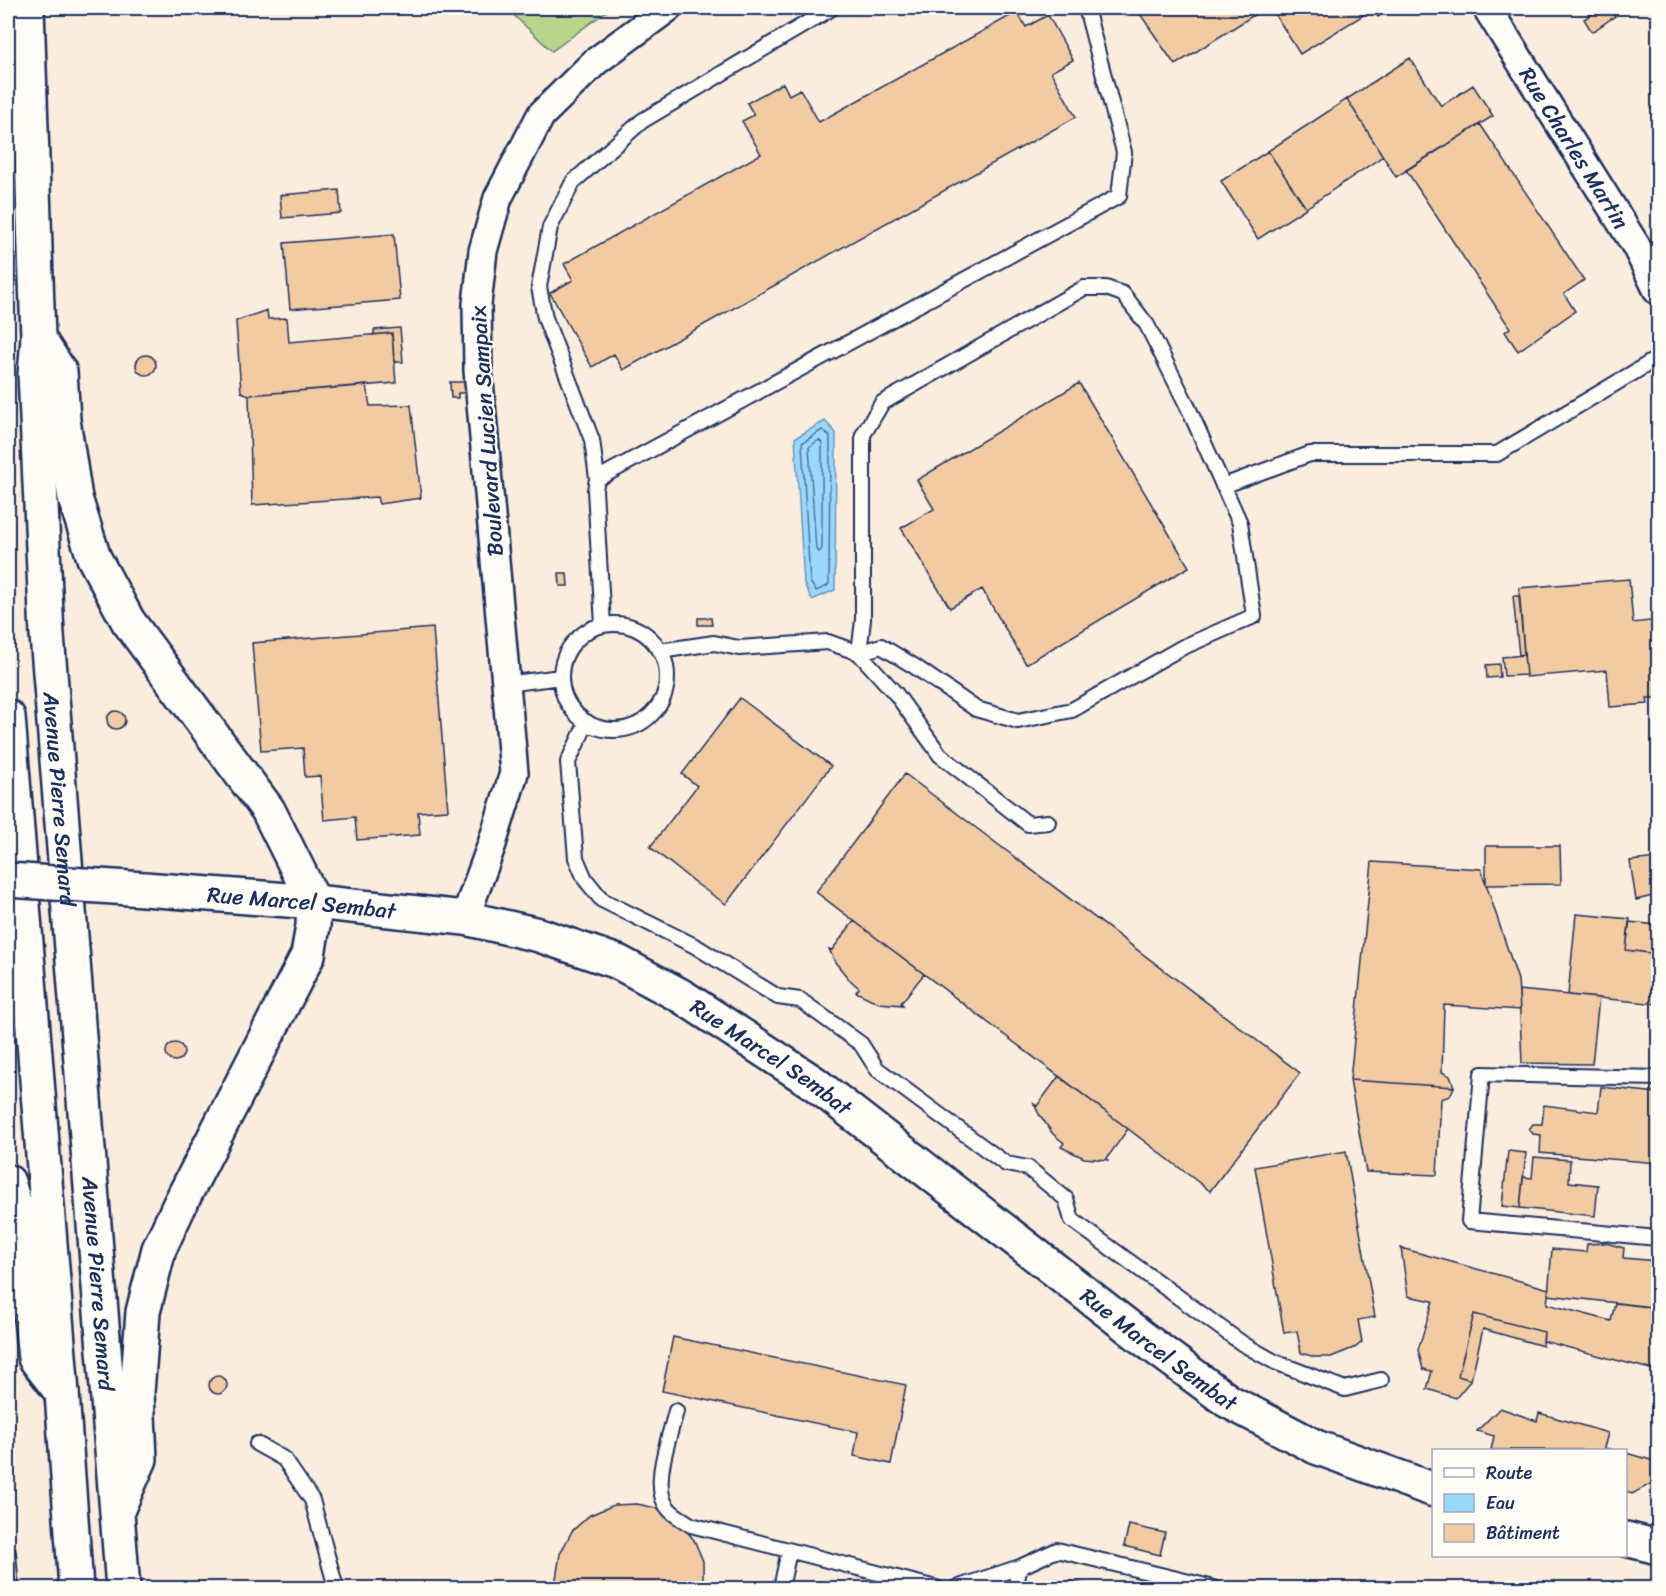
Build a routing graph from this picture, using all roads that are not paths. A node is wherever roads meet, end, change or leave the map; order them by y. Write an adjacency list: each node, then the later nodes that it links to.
1 (27, 8): 7 (main road, Avenue Pierre Semard)
2 (668, 8): 15 (street, Boulevard Lucien Sampaix)
3 (832, 8): 9 (lane)
4 (1086, 8): 9 (lane)
5 (1487, 8): 6 (street, Rue Charles Martin)
6 (1659, 291)
7 (38, 338): 20 (main road); 30 (main road, Avenue Pierre Semard)
8 (1659, 358): 10 (lane)
9 (597, 479): 11 (lane)
10 (1223, 486): 13 (lane); 13 (lane)
11 (603, 625): 12 (lane); 14 (lane)
12 (660, 651): 13 (lane); 17 (lane)
13 (859, 652): 18 (lane)
14 (561, 677): 15 (lane); 17 (lane)
15 (506, 684): 21 (street, Boulevard Lucien Sampaix)
16 (8, 717): 26 (main road, Avenue Pierre Semard)
17 (587, 722): 25 (lane)
18 (1048, 822)
19 (8, 880): 20 (main road, Rue Marcel Sembat, bridge)
20 (314, 902): 21 (main road, Rue Marcel Sembat); 30 (main road)
21 (465, 918): 29 (main road, Rue Marcel Sembat)
22 (1659, 1078): 24 (lane)
23 (8, 1182): 26 (main road)
24 (1659, 1238)
25 (1382, 1380)
26 (62, 1393): 37 (main road, Avenue Pierre Semard)
27 (676, 1411): 33 (lane)
28 (257, 1444): 39 (lane)
29 (1432, 1489)
30 (118, 1507): 38 (main road, Avenue Pierre Semard)
31 (1627, 1539): 32 (main road)
32 (1659, 1547)
33 (789, 1551): 40 (lane); 41 (lane)
34 (8, 1553): 36 (lane)
35 (1020, 1567): 42 (lane); 43 (lane); 44 (lane)
36 (11, 1588)
37 (76, 1588)
38 (123, 1588)
39 (336, 1588)
40 (782, 1588)
41 (936, 1588)
42 (956, 1588)
43 (1015, 1588)
44 (1214, 1588)

